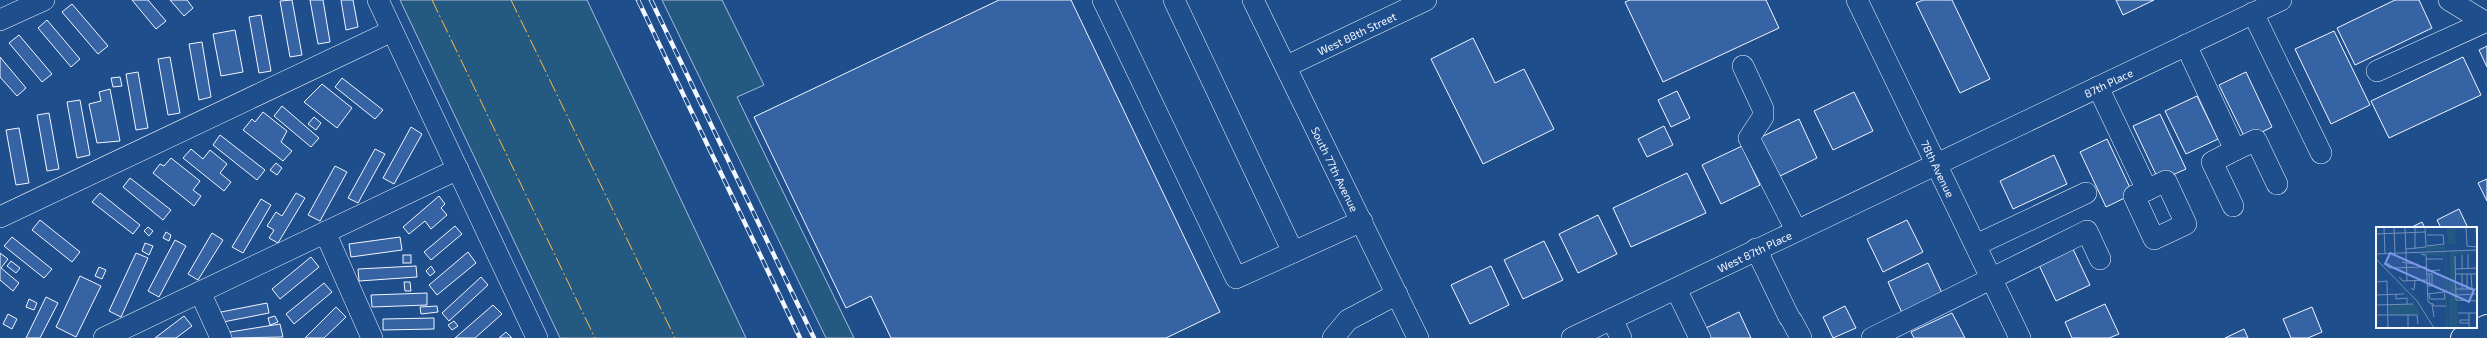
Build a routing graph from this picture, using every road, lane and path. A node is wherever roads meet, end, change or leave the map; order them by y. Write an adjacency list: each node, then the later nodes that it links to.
1 (44, 0): 11 (street)
2 (378, 0): 12 (street)
3 (1103, 0): 32 (street)
4 (1174, 0): 32 (street)
5 (1253, 0): 14 (street, South 77th Avenue)
6 (1426, 0): 14 (street, West 88th Street)
7 (1857, 0): 20 (street, 78th Avenue)
8 (2280, 0): 10 (street, 87th Place)
9 (2449, 0): 16 (street)
10 (2253, 13): 13 (street, 87th Place); 19 (street)
11 (0, 20)
12 (392, 31): 21 (street); 26 (street)
13 (2186, 45): 17 (street, 87th Place); 18 (street)
14 (1287, 66): 27 (street, South 77th Avenue)
15 (1743, 66): 28 (street)
16 (2378, 71)
17 (2098, 86): 20 (street, 87th Place); 23 (street)
18 (2236, 150): 22 (street); 25 (street)
19 (2320, 153)
20 (1936, 163): 28 (street, West 87th Place); 30 (street, 78th Avenue)
21 (458, 169): 29 (street); 44 (street)
22 (2277, 184)
23 (2147, 190)
24 (2086, 193): 30 (street)
25 (2233, 206)
26 (0, 217)
27 (1362, 221): 32 (street); 37 (street, South 77th Avenue)
28 (1796, 230): 31 (street, West 87th Place)
29 (325, 232): 36 (street); 43 (street)
30 (1976, 246): 34 (street, 78th Avenue)
31 (1756, 249): 35 (street, West 87th Place); 39 (street)
32 (1292, 252)
33 (2100, 259): 34 (street)
34 (1990, 278): 50 (street); 51 (street, 78th Avenue)
35 (1676, 288): 38 (street, West 87th Place); 49 (street)
36 (200, 292): 41 (street); 42 (street)
37 (1397, 294): 45 (street); 46 (street, South 77th Avenue)
38 (1612, 319): 47 (street, West 87th Place); 48 (street)
39 (1794, 325)
40 (2487, 326): 52 (main road)
41 (104, 338)
42 (221, 338)
43 (372, 338)
44 (537, 338)
45 (1333, 338)
46 (1418, 338)
47 (1572, 338)
48 (1621, 338)
49 (1700, 338)
50 (1872, 338)
51 (2020, 338)
52 (2462, 338)

